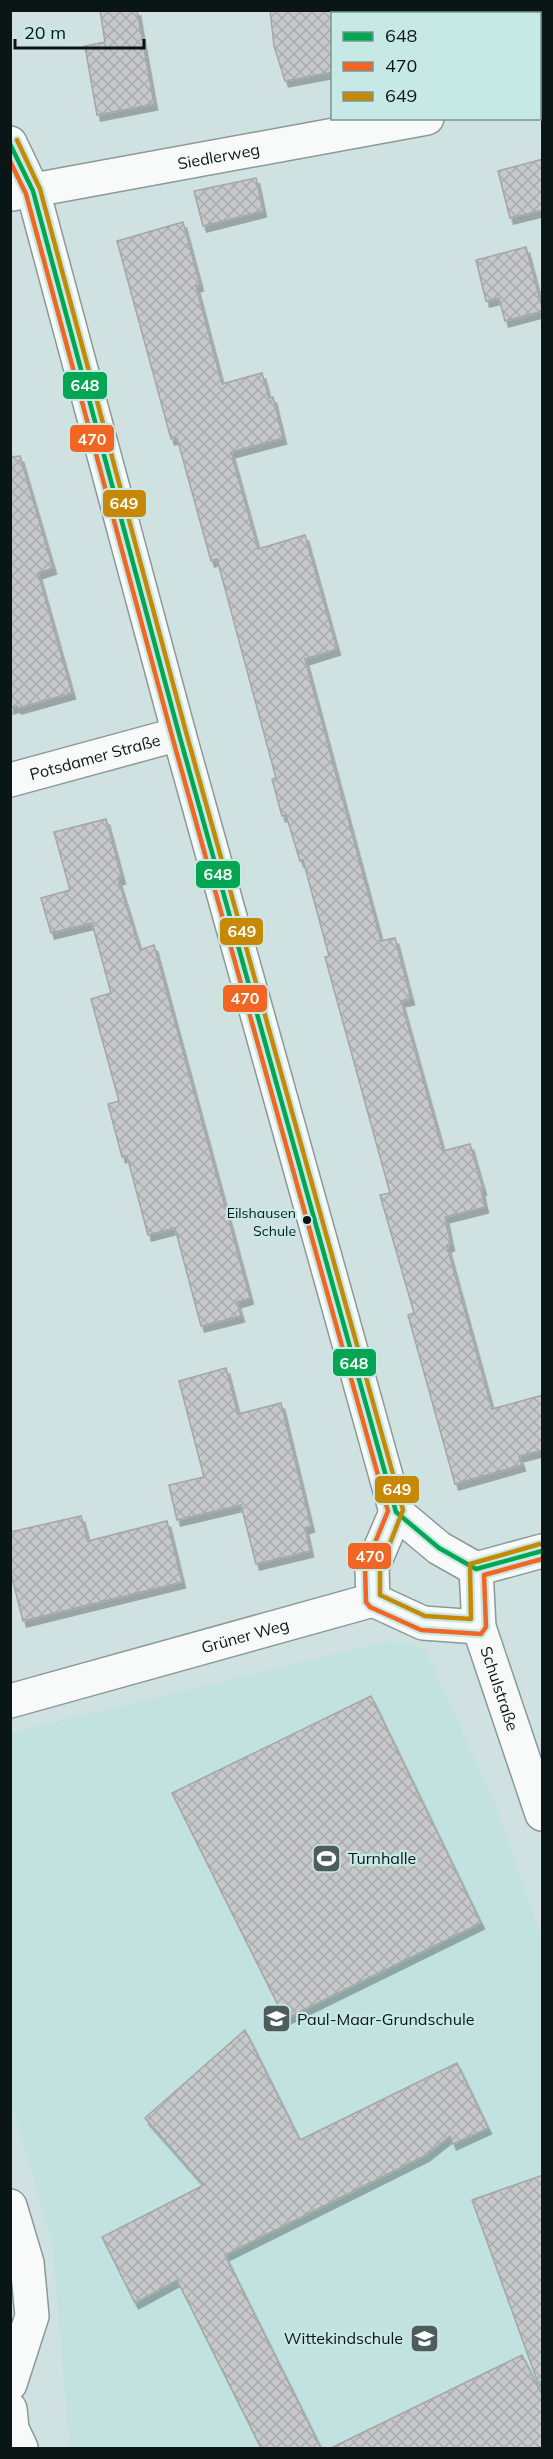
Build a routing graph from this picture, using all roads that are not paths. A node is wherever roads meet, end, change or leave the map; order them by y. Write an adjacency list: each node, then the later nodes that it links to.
1 (416, 120): 3 (street, Siedlerweg)
2 (10, 143): 3 (street)
3 (22, 193): 4 (street)
4 (179, 734): 5 (street, Potsdamer Straße); 6 (street)
5 (10, 780)
6 (396, 1512): 8 (street); 9 (street)
7 (543, 1551): 8 (street)
8 (476, 1569): 10 (street, Schulstraße)
9 (373, 1600): 10 (street); 11 (street, Grüner Weg)
10 (479, 1627): 12 (street, Schulstraße)
11 (10, 1701)
12 (543, 1814)
13 (10, 2206): 14 (street)
14 (16, 2350): 15 (street)
15 (10, 2384)

